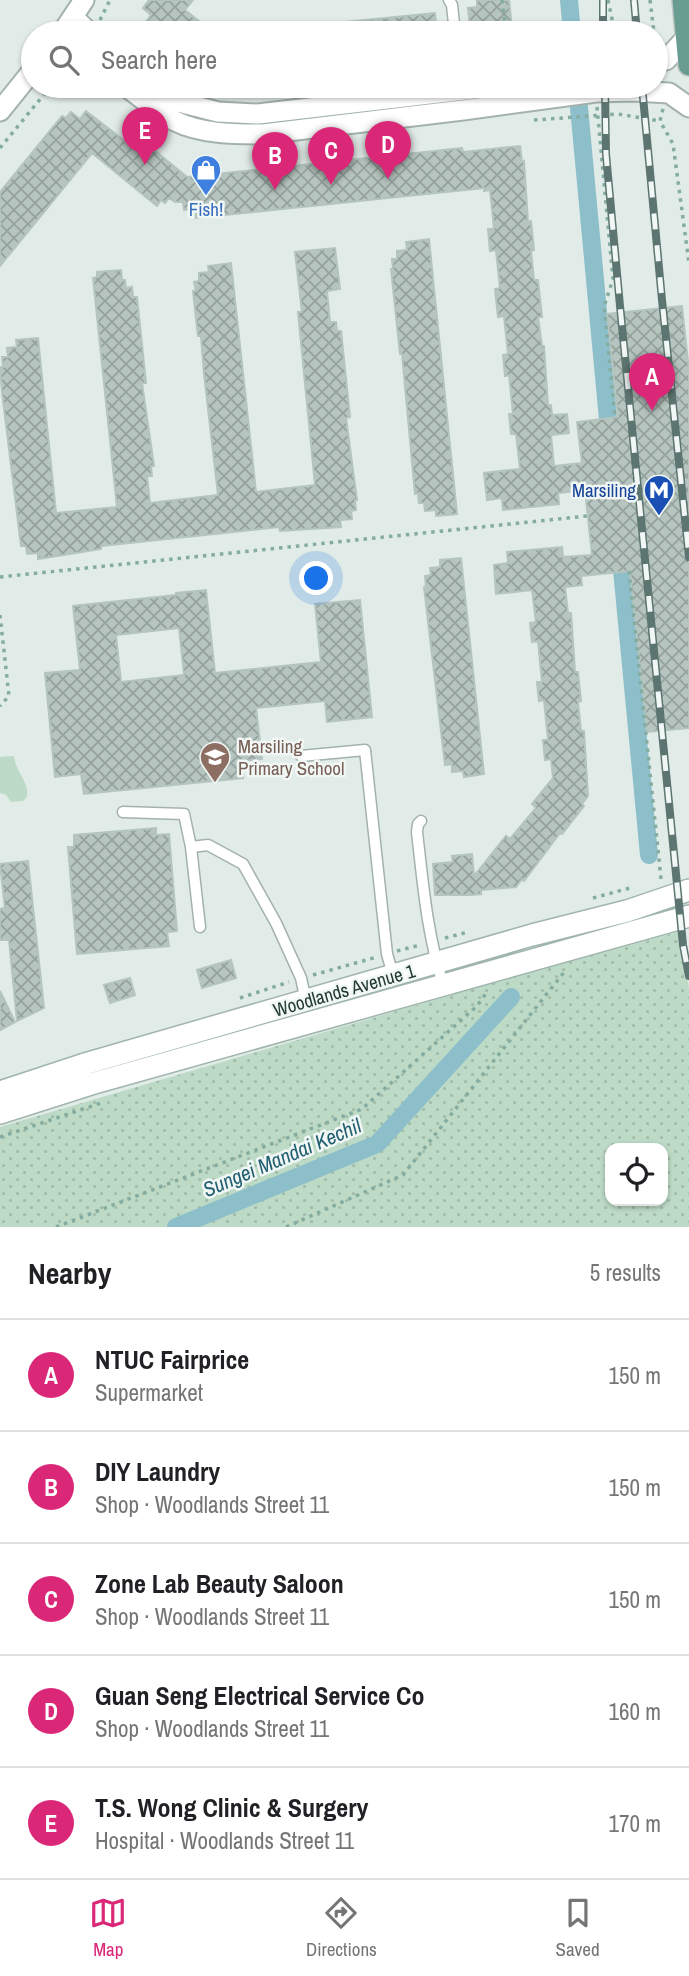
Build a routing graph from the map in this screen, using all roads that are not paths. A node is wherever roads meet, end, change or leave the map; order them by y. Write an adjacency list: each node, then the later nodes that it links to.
1 (84, 0): 4 (street)
2 (449, 0): 5 (lane)
3 (683, 0): 6 (main road)
4 (70, 21)
5 (454, 21)
6 (685, 38): 7 (street); 8 (main road)
7 (668, 58)
8 (689, 65)
9 (21, 85): 18 (street)
10 (668, 93): 17 (street)
11 (142, 98): 14 (street)
12 (172, 98): 13 (street)
13 (439, 98)
14 (452, 98)
15 (517, 98): 16 (street)
16 (551, 98)
17 (689, 107)
18 (0, 111)
19 (301, 756): 27 (lane)
20 (123, 813): 22 (lane)
21 (421, 821): 26 (lane)
22 (191, 846): 25 (lane); 29 (lane)
23 (689, 890): 26 (main road, Woodlands Avenue 1)
24 (689, 916): 28 (main road, Woodlands Avenue 1)
25 (200, 927)
26 (436, 964): 27 (main road, Woodlands Avenue 1); 28 (lane)
27 (393, 976): 29 (main road, Woodlands Avenue 1)
28 (443, 984): 31 (main road, Woodlands Avenue 1)
29 (306, 1001): 30 (main road, Woodlands Avenue 1)
30 (0, 1092)
31 (0, 1113)

